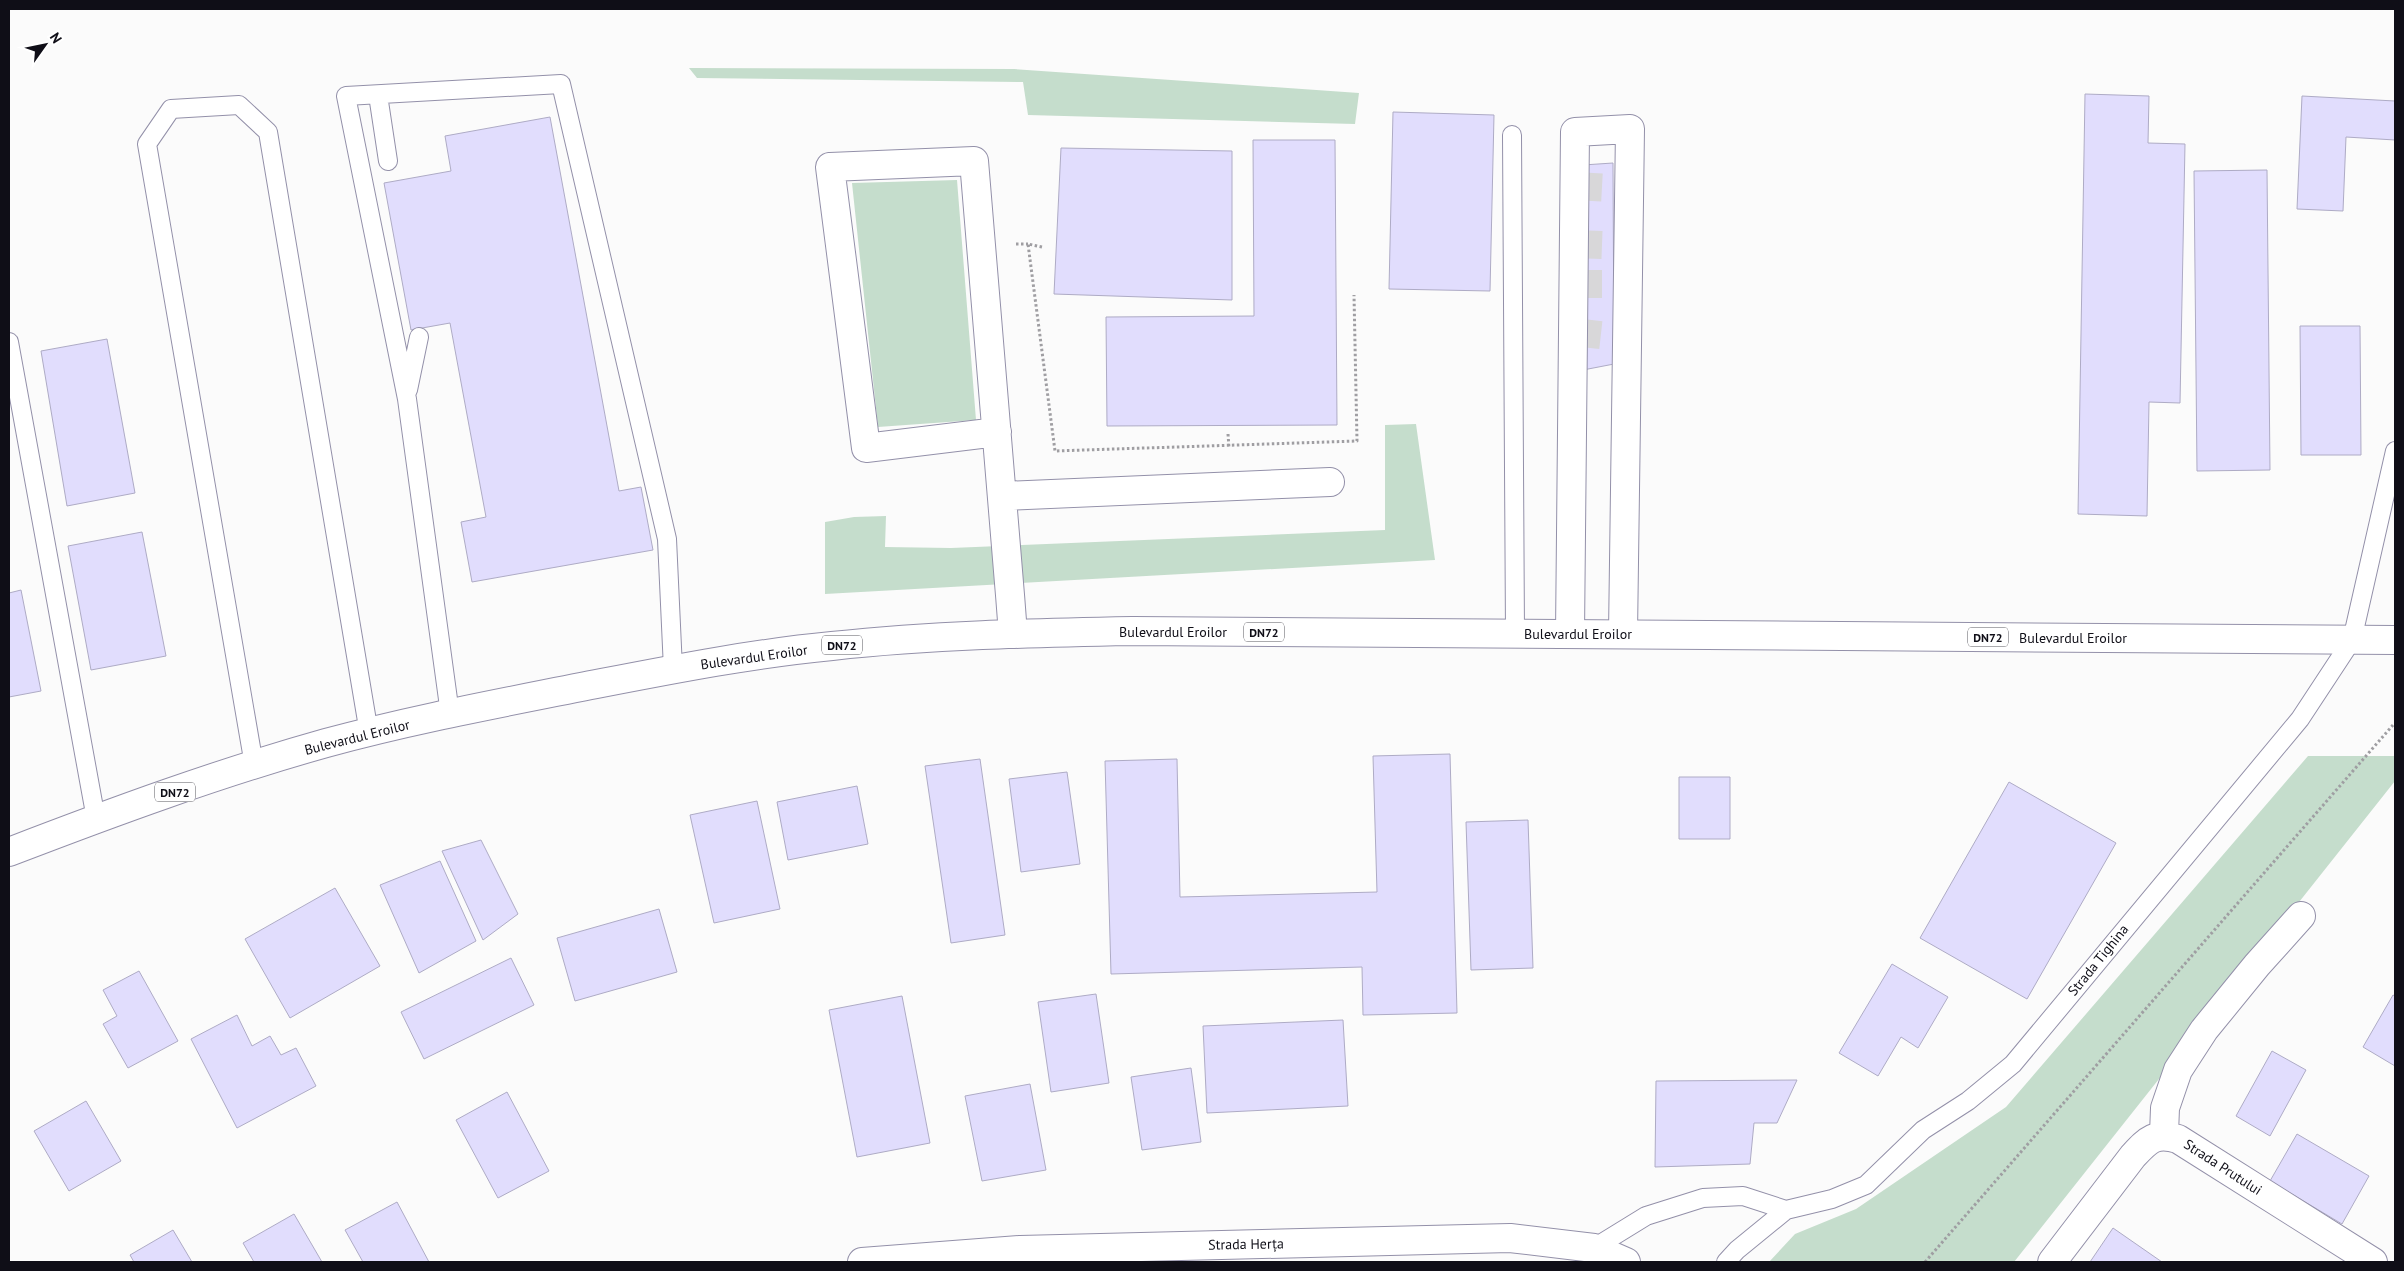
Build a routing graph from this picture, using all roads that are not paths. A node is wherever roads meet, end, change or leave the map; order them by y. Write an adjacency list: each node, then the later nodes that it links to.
1 (378, 95): 3 (lane); 6 (lane); 17 (lane)
2 (1512, 135): 11 (lane)
3 (388, 161)
4 (419, 337): 6 (lane)
5 (9, 342): 21 (lane)
6 (407, 399): 18 (lane)
7 (997, 432): 7 (street); 10 (street)
8 (2395, 451): 15 (lane)
9 (1330, 482): 10 (street)
10 (1002, 496): 12 (street)
11 (1515, 633): 12 (street, Bulevardul Eroilor / DN72); 13 (street, Bulevardul Eroilor / DN72)
12 (1013, 634): 17 (street, Bulevardul Eroilor / DN72)
13 (1570, 634): 14 (street, Bulevardul Eroilor / DN72); 14 (street)
14 (1623, 634): 15 (street, Bulevardul Eroilor / DN72)
15 (2352, 640): 16 (street, Bulevardul Eroilor / DN72); 25 (lane, Strada Tighina)
16 (2395, 640)
17 (673, 669): 18 (street, Bulevardul Eroilor / DN72)
18 (450, 714): 19 (street, Bulevardul Eroilor / DN72)
19 (369, 733): 20 (street, Bulevardul Eroilor / DN72); 20 (lane)
20 (254, 765): 21 (street, Bulevardul Eroilor / DN72)
21 (96, 819): 22 (street, Bulevardul Eroilor / DN72)
22 (9, 852)
23 (2301, 916): 24 (street)
24 (2164, 1134): 27 (street, Strada Prutului); 31 (street)
25 (1786, 1210): 26 (lane); 30 (lane)
26 (1594, 1248): 28 (street, Strada Herța); 29 (street, Strada Herța)
27 (2345, 1255): 32 (street, Strada Prutului)
28 (862, 1262)
29 (1626, 1262)
30 (1726, 1262)
31 (2052, 1262)
32 (2373, 1262)

